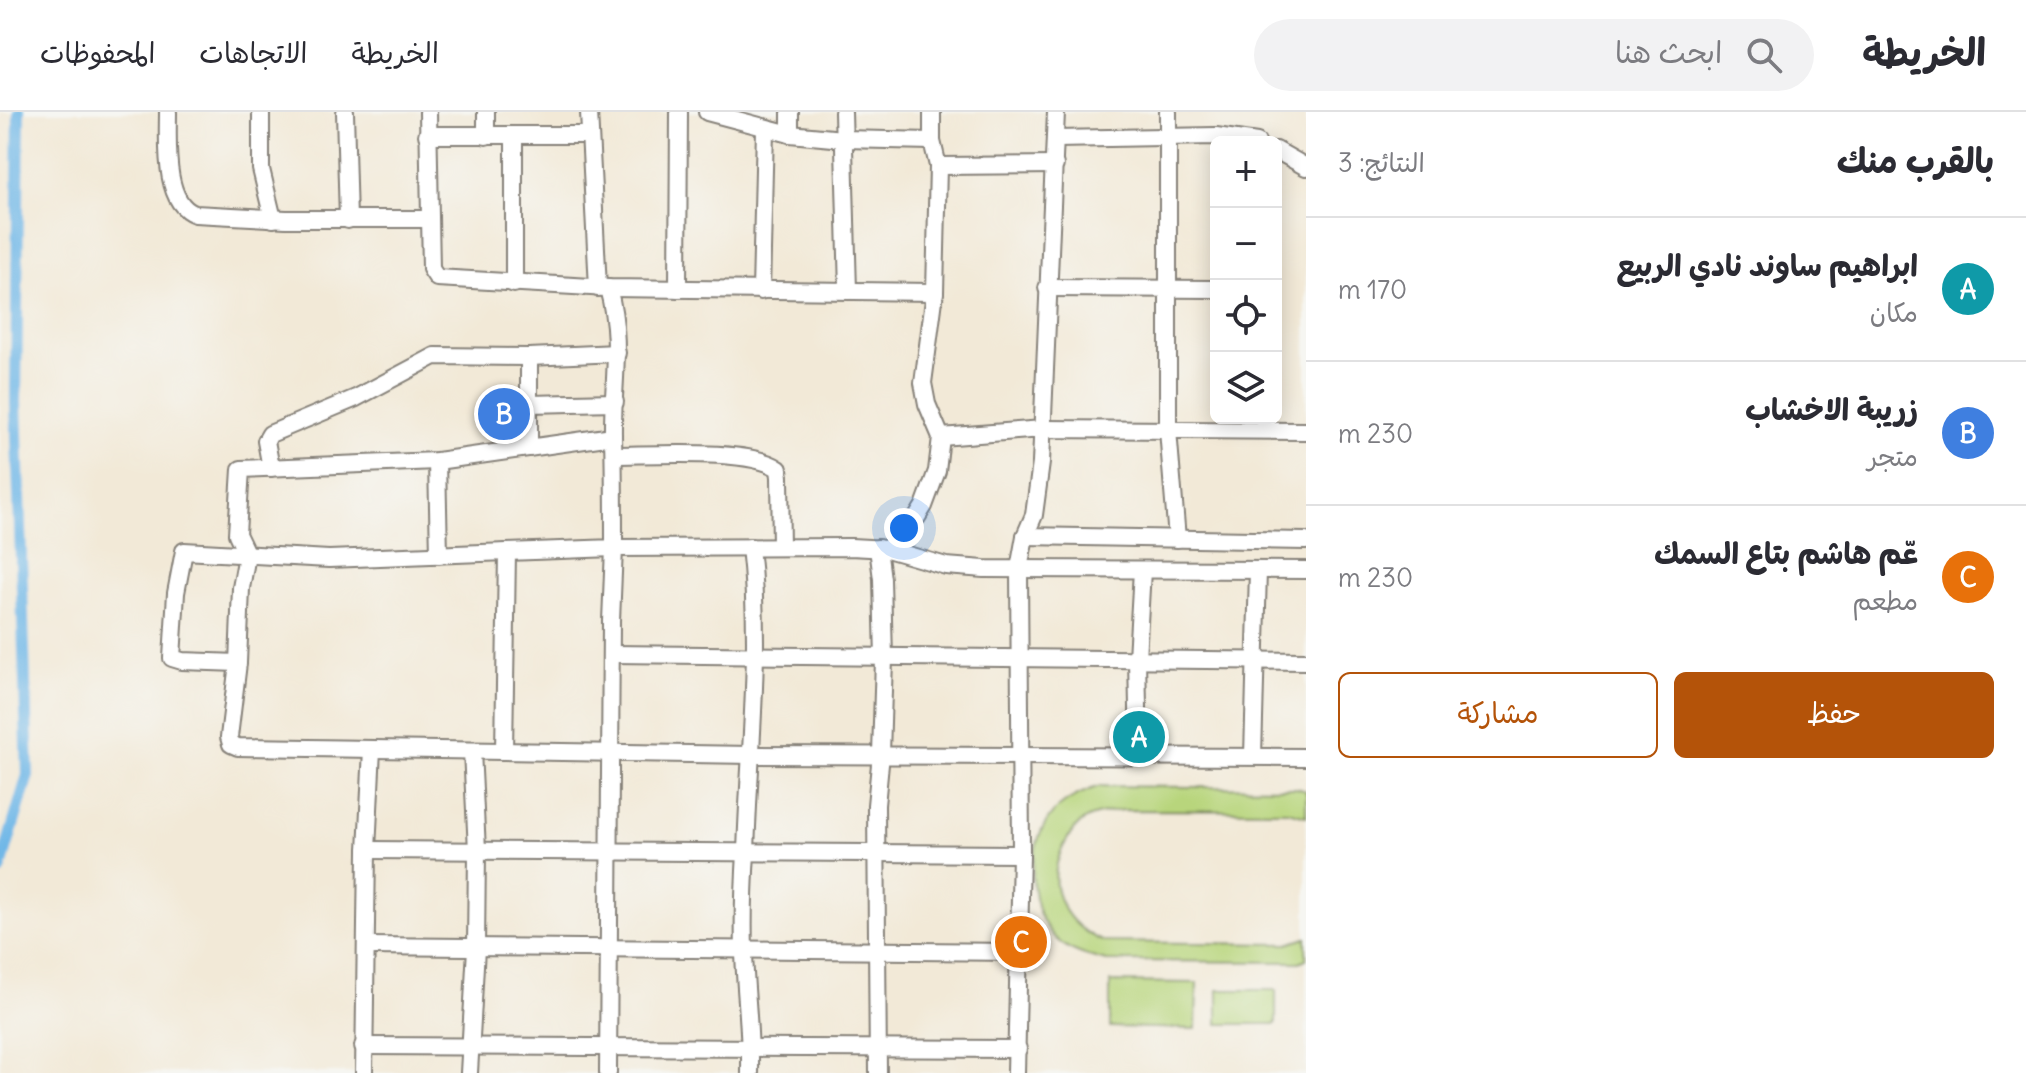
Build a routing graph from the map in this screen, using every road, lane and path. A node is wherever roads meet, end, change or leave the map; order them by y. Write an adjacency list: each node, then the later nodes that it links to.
1 (168, 112): 29 (street)
2 (261, 112): 29 (street)
3 (345, 112): 31 (street)
4 (428, 112): 16 (street)
5 (486, 112): 18 (street)
6 (589, 112): 17 (street)
7 (679, 112): 36 (street)
8 (710, 112): 14 (street)
9 (790, 112): 15 (street)
10 (843, 112): 22 (street)
11 (932, 112): 24 (street)
12 (1056, 112): 23 (street)
13 (1168, 112): 21 (street)
14 (765, 129): 15 (street); 38 (street)
15 (790, 134): 22 (street)
16 (427, 135): 18 (street); 30 (street)
17 (590, 135): 19 (street); 33 (street)
18 (486, 136): 19 (street)
19 (514, 136): 32 (street)
20 (1210, 136): 21 (street)
21 (1169, 137): 23 (street); 35 (street)
22 (843, 139): 24 (street); 39 (street)
23 (1056, 139): 26 (street)
24 (932, 141): 27 (street)
25 (1282, 153): 28 (street)
26 (1055, 165): 27 (street); 34 (street)
27 (938, 166): 40 (street)
28 (1306, 167)
29 (273, 219): 31 (street)
30 (429, 219): 31 (street); 32 (street)
31 (348, 220)
32 (514, 284): 33 (street)
33 (603, 288): 36 (street); 41 (street)
34 (1047, 288): 35 (street); 46 (street)
35 (1169, 288): 37 (street); 47 (street)
36 (678, 289): 38 (street)
37 (1210, 289)
38 (761, 291): 39 (street)
39 (848, 291): 40 (street)
40 (935, 292): 50 (street)
41 (617, 353): 42 (street); 43 (street)
42 (529, 357): 44 (street); 54 (street)
43 (615, 402): 44 (street); 49 (street)
44 (529, 404): 51 (street)
45 (1273, 424): 47 (street); 48 (street)
46 (1043, 429): 47 (street); 50 (street); 55 (street)
47 (1168, 430): 56 (street)
48 (1306, 431)
49 (613, 436): 51 (street); 52 (street)
50 (941, 437): 61 (street)
51 (529, 448): 53 (street)
52 (615, 455): 59 (street); 60 (street)
53 (437, 461): 54 (street); 64 (street)
54 (271, 468): 63 (street)
55 (1025, 536): 56 (street); 65 (street)
56 (1177, 539): 57 (street)
57 (1306, 541)
58 (750, 547): 59 (street); 60 (street); 70 (street)
59 (781, 547): 61 (street)
60 (614, 548): 62 (street); 69 (street)
61 (883, 549): 65 (street); 73 (street)
62 (507, 552): 64 (street); 79 (street)
63 (247, 555): 64 (street); 76 (street); 76 (street)
64 (439, 555)
65 (1019, 569): 66 (street); 71 (street)
66 (1142, 570): 67 (street); 72 (street)
67 (1258, 570): 68 (street); 74 (street)
68 (1306, 570)
69 (611, 654): 70 (street); 80 (street)
70 (753, 657): 73 (street); 82 (street)
71 (1019, 658): 72 (street); 73 (street); 83 (street)
72 (1137, 658): 74 (street); 84 (street)
73 (884, 659): 81 (street)
74 (1256, 661): 75 (street); 85 (street)
75 (1306, 661)
76 (238, 663): 77 (street)
77 (372, 749): 78 (street); 87 (street)
78 (472, 751): 79 (street); 88 (street)
79 (504, 751): 80 (street)
80 (610, 753): 82 (street); 89 (street)
81 (881, 754): 82 (street); 83 (street); 91 (street)
82 (753, 755): 90 (street)
83 (1021, 755): 84 (street); 92 (street)
84 (1139, 756): 85 (street)
85 (1253, 756): 86 (street)
86 (1306, 757)
87 (367, 850): 88 (street); 93 (street)
88 (477, 850): 89 (street); 94 (street)
89 (609, 850): 90 (street); 95 (street)
90 (746, 851): 91 (street); 96 (street)
91 (875, 853): 92 (street); 97 (street)
92 (1021, 854): 98 (street)
93 (366, 946): 94 (street); 100 (street)
94 (476, 948): 95 (street); 99 (street)
95 (610, 949): 96 (street); 101 (street)
96 (744, 949): 97 (street); 102 (street)
97 (875, 949): 98 (street); 103 (street)
98 (1019, 952): 104 (street)
99 (469, 1045): 100 (street); 101 (street); 106 (street)
100 (363, 1046): 105 (street)
101 (608, 1046): 102 (street); 107 (street)
102 (751, 1046): 103 (street); 108 (street)
103 (879, 1048): 104 (street); 109 (street)
104 (1018, 1049): 110 (street)
105 (364, 1073)
106 (469, 1073)
107 (608, 1073)
108 (750, 1073)
109 (878, 1073)
110 (1016, 1073)

